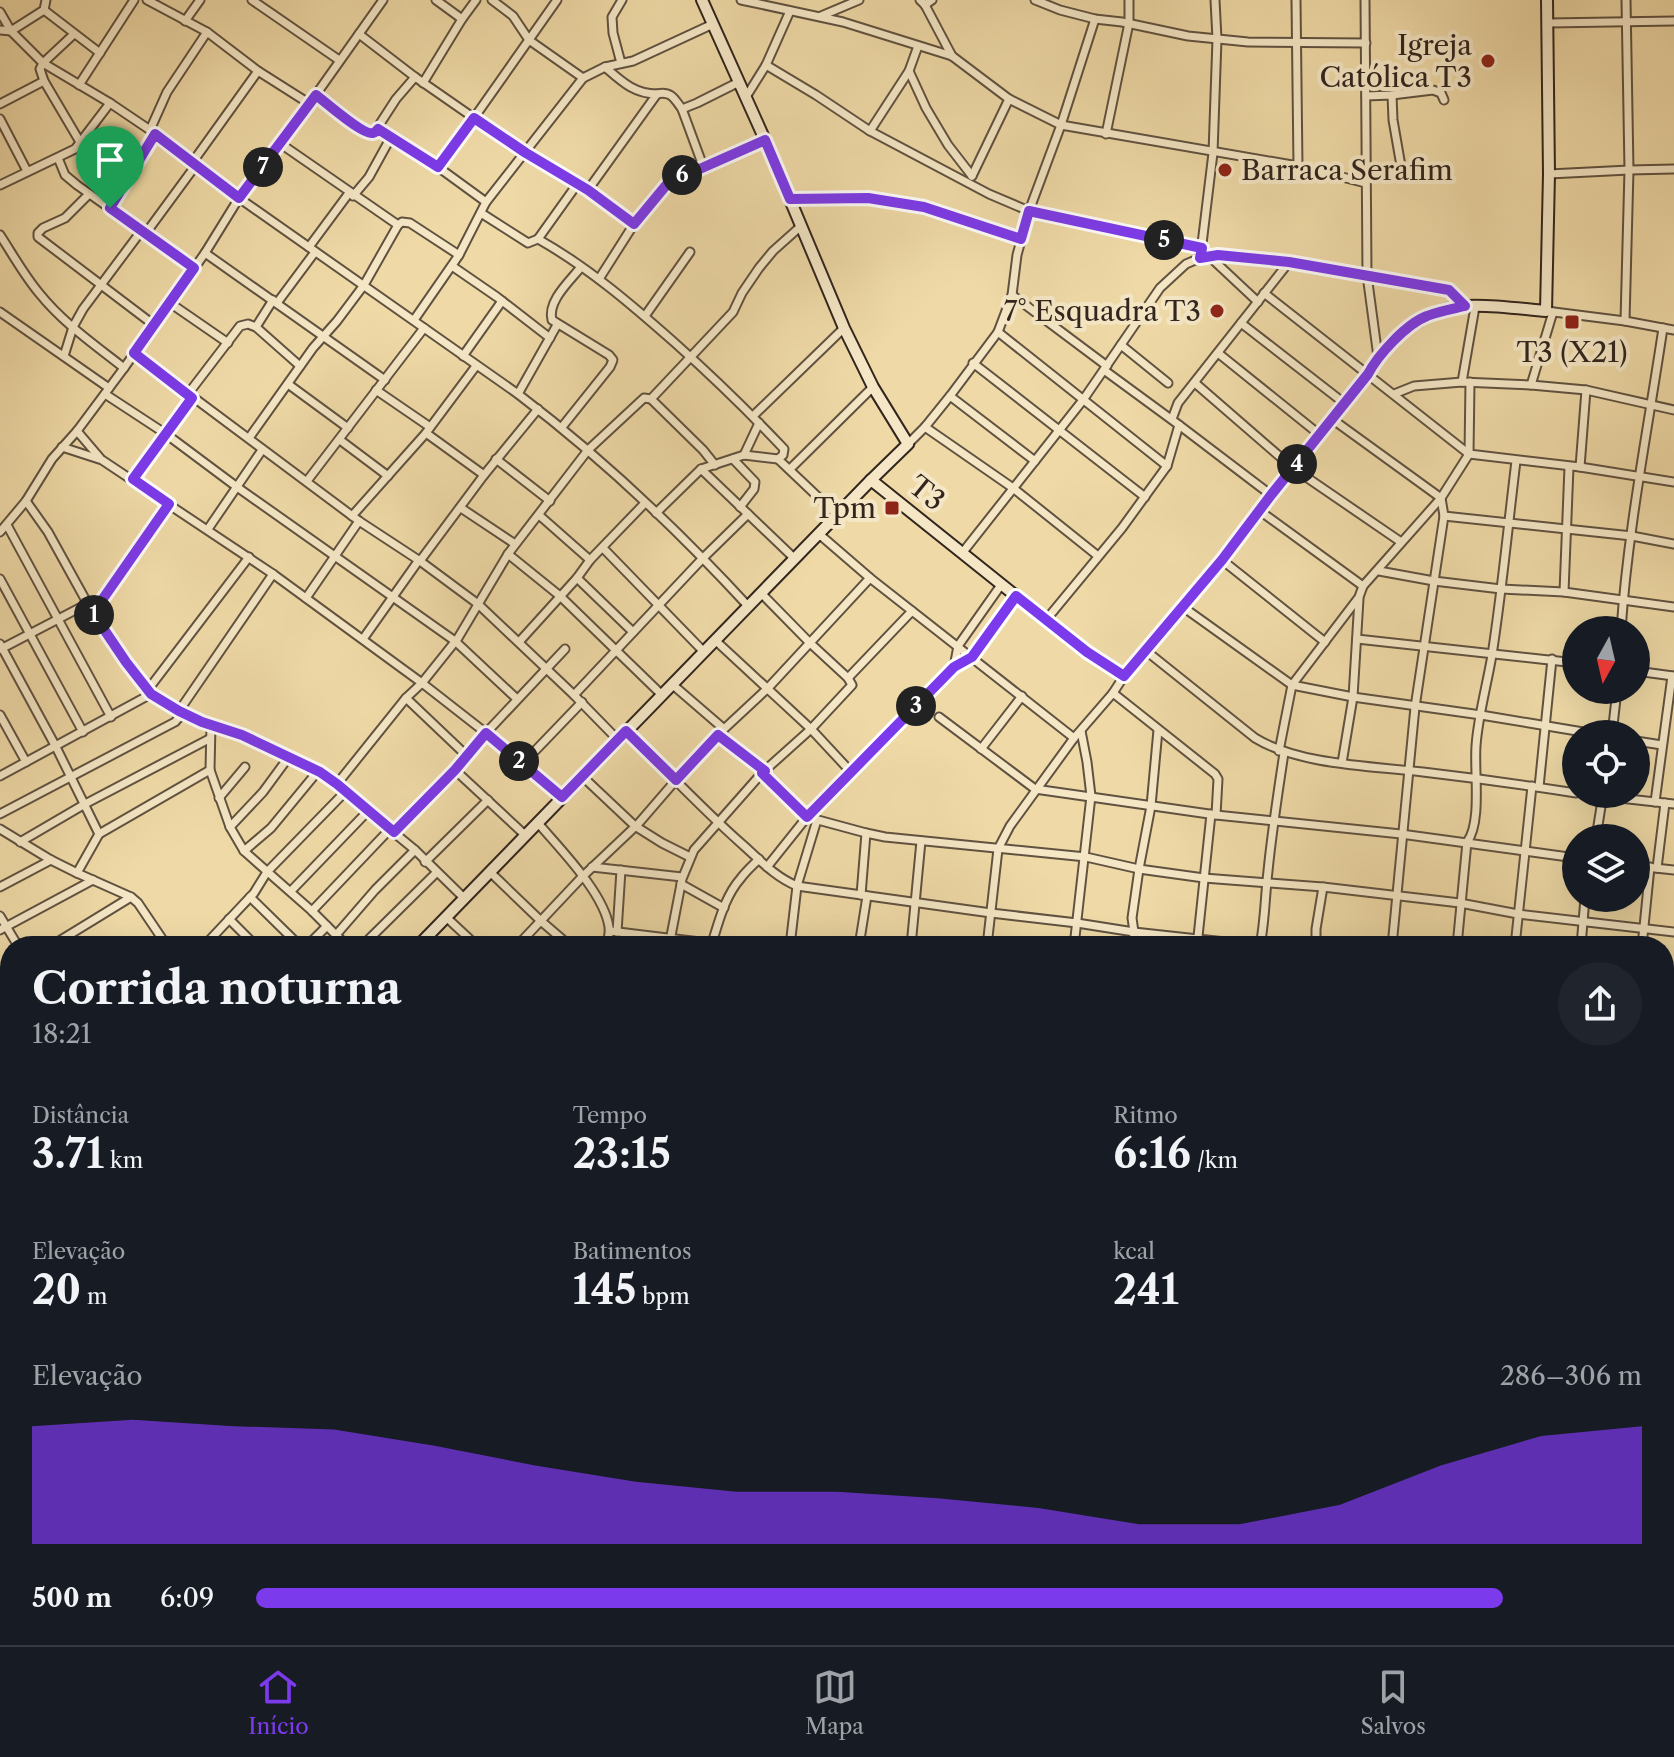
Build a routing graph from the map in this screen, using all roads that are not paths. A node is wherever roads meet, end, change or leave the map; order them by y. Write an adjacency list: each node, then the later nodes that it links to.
1 (46, 0): 24 (street)
2 (134, 0): 46 (street)
3 (147, 0): 30 (street)
4 (200, 0): 30 (street)
5 (252, 0): 48 (street)
6 (383, 0): 40 (street)
7 (436, 0): 28 (street)
8 (476, 0): 28 (street)
9 (492, 0): 42 (street)
10 (557, 0): 42 (street)
11 (622, 0): 50 (street)
12 (702, 0): 35 (street)
13 (741, 0): 25 (street)
14 (859, 0): 27 (street)
15 (1035, 0): 23 (street)
16 (1129, 0): 33 (street)
17 (1215, 0): 41 (street)
18 (1296, 0): 43 (street)
19 (1365, 0): 44 (street)
20 (1547, 0): 34 (street)
21 (1626, 0): 32 (street)
22 (926, 2): 47 (street)
23 (1046, 2): 29 (street)
24 (44, 10): 37 (street); 39 (street)
25 (790, 11): 27 (street); 51 (street)
26 (0, 12): 37 (street)
27 (818, 17): 45 (street)
28 (462, 19): 59 (street)
29 (1095, 19): 33 (street); 74 (street)
30 (185, 21): 38 (street)
31 (1674, 21): 32 (street)
32 (1626, 22): 34 (street); 92 (street)
33 (1129, 23): 41 (street); 78 (street)
34 (1548, 23): 94 (street)
35 (713, 24): 50 (street); 58 (street)
36 (0, 30): 37 (street)
37 (11, 31): 49 (street)
38 (207, 32): 53 (street); 77 (street)
39 (74, 34): 46 (street); 49 (street)
40 (359, 34): 48 (street); 55 (street)
41 (1217, 39): 43 (street); 84 (street)
42 (529, 40): 56 (street); 72 (street)
43 (1297, 41): 44 (street); 88 (street)
44 (1366, 43): 64 (street)
45 (918, 46): 47 (street); 54 (street)
46 (100, 53): 60 (street)
47 (952, 56): 66 (street)
48 (339, 60): 62 (street)
49 (43, 63): 57 (street); 60 (street)
50 (621, 63): 52 (street)
51 (766, 65): 65 (street); 76 (street)
52 (605, 67): 56 (street); 61 (street)
53 (258, 71): 70 (street); 86 (street)
54 (909, 71): 76 (street); 95 (street)
55 (415, 77): 59 (street); 75 (street)
56 (583, 78): 83 (street)
57 (44, 81): 69 (street); 81 (street)
58 (739, 82): 65 (street); 71 (street)
59 (423, 83): 72 (street)
60 (79, 85): 68 (street)
61 (657, 94): 71 (street); 99 (street)
62 (316, 95): 70 (street); 75 (street)
63 (1392, 95): 64 (street); 67 (street); 89 (street)
64 (1366, 96): 97 (street)
65 (746, 97): 80 (street)
66 (1009, 99): 74 (street); 95 (street)
67 (1444, 100)
68 (110, 103): 77 (street); 81 (street)
69 (0, 104)
70 (310, 104): 82 (street)
71 (682, 109): 87 (street)
72 (474, 118): 83 (street); 90 (street)
73 (0, 119): 93 (street)
74 (1061, 125): 78 (street); 106 (street)
75 (378, 129): 79 (street)
76 (870, 131): 95 (street)
77 (152, 132): 86 (street); 105 (street)
78 (1106, 134): 84 (street)
79 (391, 137): 90 (street); 101 (street)
80 (765, 140): 87 (street); 103 (street)
81 (80, 142): 85 (street)
82 (281, 144): 101 (street); 102 (street)
83 (526, 153): 96 (street); 104 (street)
84 (1213, 153): 88 (street); 115 (street)
85 (58, 158): 93 (street); 100 (street)
86 (194, 164): 102 (street); 111 (street)
87 (703, 166): 108 (street)
88 (1298, 166): 97 (street)
89 (1401, 166)
90 (438, 167): 104 (street)
91 (1674, 169): 92 (street)
92 (1629, 170): 94 (street); 141 (street)
93 (27, 171): 98 (street)
94 (1549, 174): 137 (street)
95 (970, 179): 106 (street)
96 (578, 183): 99 (street); 113 (street)
97 (1366, 183): 126 (street)
98 (0, 185)
99 (588, 190): 108 (street)
100 (89, 194): 105 (street); 128 (street)
101 (351, 194): 109 (street); 116 (street)
102 (239, 198): 116 (street); 118 (street)
103 (790, 199): 110 (street); 114 (street)
104 (486, 202): 107 (street)
105 (110, 208): 111 (street)
106 (1029, 211): 114 (street); 115 (street)
107 (481, 213): 113 (street); 119 (street)
108 (634, 224): 127 (street)
109 (398, 225): 119 (street); 129 (street)
110 (801, 226): 148 (street); 160 (street)
111 (144, 232): 125 (street); 128 (street)
112 (0, 235): 145 (street)
113 (538, 239): 124 (street)
114 (1021, 239): 131 (street)
115 (1202, 248): 121 (street)
116 (312, 250): 129 (street); 133 (street)
117 (690, 252): 139 (street)
118 (205, 253): 125 (street); 133 (street)
119 (459, 255): 123 (street)
120 (1210, 257): 121 (street); 122 (street); 134 (street)
121 (1200, 258): 155 (street)
122 (1289, 262): 126 (street); 130 (street)
123 (452, 266): 132 (street); 140 (street)
124 (581, 267): 127 (street); 144 (street)
125 (194, 268): 135 (street)
126 (1367, 275): 136 (street); 161 (street)
127 (599, 279): 139 (street)
128 (100, 285): 143 (street); 145 (street)
129 (364, 285): 140 (street); 152 (street)
130 (1264, 293): 134 (street); 167 (street)
131 (1012, 295): 151 (street); 166 (street)
132 (502, 301): 153 (street); 159 (street)
133 (275, 302): 146 (street); 152 (street)
134 (1258, 302): 142 (street)
135 (170, 303): 143 (street); 154 (street)
136 (1470, 306): 137 (street); 161 (street); 169 (street)
137 (1550, 311): 141 (street); 173 (street)
138 (0, 312): 158 (street)
139 (645, 316): 160 (street)
140 (414, 320): 147 (street)
141 (1625, 321): 149 (street)
142 (1241, 323): 157 (street); 184 (street)
143 (154, 325): 156 (street)
144 (557, 325): 153 (street); 192 (street)
145 (73, 327): 158 (street); 165 (street)
146 (256, 327): 154 (street); 163 (street)
147 (424, 328): 159 (street); 168 (street)
148 (844, 328): 174 (street); 188 (street)
149 (1663, 328): 150 (street); 185 (street)
150 (1674, 330)
151 (998, 332): 162 (street); 183 (street)
152 (324, 336): 163 (street); 168 (street)
153 (550, 338): 178 (street)
154 (228, 343): 180 (street)
155 (1121, 345): 166 (street); 170 (street)
156 (134, 353): 165 (street); 180 (street)
157 (1218, 353): 171 (street); 199 (street)
158 (64, 356): 177 (street)
159 (463, 356): 164 (street)
160 (691, 357): 182 (street); 188 (street)
161 (1378, 357): 167 (street)
162 (973, 363): 181 (street); 197 (street)
163 (300, 366): 172 (street)
164 (476, 366): 178 (street); 195 (street)
165 (124, 368): 177 (street)
166 (1105, 368): 183 (street); 190 (street)
167 (1368, 374): 179 (street); 184 (street)
168 (385, 380): 175 (street)
169 (1466, 382): 173 (street); 179 (street); 206 (street)
170 (1168, 383)
171 (1195, 383): 190 (street); 218 (street)
172 (288, 384): 194 (street); 200 (street)
173 (1531, 385): 176 (street)
174 (873, 387): 202 (street); 220 (street)
175 (376, 390): 194 (street); 195 (street)
176 (1586, 390): 185 (street); 217 (street)
177 (107, 391): 196 (street); 198 (street)
178 (518, 394): 186 (street)
179 (1394, 394): 206 (street)
180 (190, 396): 198 (street); 200 (street)
181 (950, 396): 193 (street); 212 (street)
182 (651, 399): 205 (street); 214 (street)
183 (1083, 400): 197 (street); 215 (street)
184 (1344, 403): 189 (street)
185 (1652, 405): 187 (street); 222 (street)
186 (538, 409): 192 (street); 208 (street)
187 (1674, 410)
188 (753, 416): 191 (street)
189 (1332, 419): 199 (street); 232 (street)
190 (1176, 422): 215 (street); 230 (street)
191 (759, 423): 207 (street); 210 (street)
192 (562, 427): 205 (street)
193 (925, 427): 202 (street); 229 (street)
194 (348, 428): 201 (street)
195 (428, 430): 221 (street); 223 (street)
196 (77, 431): 203 (street); 211 (street)
197 (1059, 431): 212 (street); 231 (street)
198 (166, 434): 224 (street); 228 (street)
199 (1320, 435): 218 (street)
200 (249, 438): 204 (street)
201 (340, 440): 223 (street); 226 (street)
202 (908, 444): 225 (street)
203 (62, 447): 211 (street); 233 (street)
204 (262, 450): 226 (street); 228 (street)
205 (588, 450): 234 (street); 235 (street)
206 (1469, 454): 213 (street); 232 (street)
207 (744, 455): 209 (street); 210 (street)
208 (496, 459): 221 (street); 234 (street)
209 (733, 459): 214 (street); 237 (street)
210 (778, 459): 220 (street)
211 (102, 460): 224 (street)
212 (1035, 461): 229 (street)
213 (1516, 461): 216 (street); 246 (street)
214 (715, 465): 219 (street)
215 (1167, 466): 231 (street)
216 (1569, 467): 217 (street); 249 (street)
217 (1580, 467): 222 (street)
218 (1293, 468): 230 (street); 253 (street)
219 (701, 469): 237 (street); 240 (street)
220 (790, 469): 243 (street)
221 (484, 475): 238 (street)
222 (1638, 475): 227 (street); 252 (street)
223 (388, 476): 245 (street)
224 (133, 479): 236 (street)
225 (871, 480): 243 (street, T3); 257 (street, T3)
226 (307, 481): 245 (street)
227 (1674, 482)
228 (237, 487): 248 (street); 259 (street)
229 (1013, 488): 257 (street); 260 (street)
230 (1271, 495): 239 (street)
231 (1145, 497): 260 (street)
232 (1441, 498): 244 (street); 253 (street)
233 (26, 501): 247 (street); 284 (street)
234 (550, 501): 242 (street)
235 (645, 503): 240 (street); 256 (street)
236 (169, 504): 248 (street); 291 (street)
237 (740, 507): 241 (street)
238 (461, 508): 254 (street); 266 (street)
239 (1260, 511): 265 (street); 274 (street)
240 (656, 513): 262 (street)
241 (748, 514): 262 (street); 263 (street)
242 (539, 515): 254 (street); 264 (street)
243 (837, 515): 251 (street, T3)
244 (1444, 516): 246 (street); 272 (street)
245 (355, 519): 259 (street); 266 (street)
246 (1508, 524): 249 (street); 275 (street)
247 (7, 525): 250 (street); 293 (street)
248 (208, 529): 261 (street)
249 (1567, 529): 252 (street); 276 (street)
250 (0, 532)
251 (819, 534): 263 (street, T3); 270 (street)
252 (1632, 536): 255 (street); 283 (street)
253 (1401, 542): 267 (street)
254 (515, 544): 258 (street)
255 (1674, 544)
256 (603, 548): 264 (street); 286 (street)
257 (963, 552): 273 (street, T3)
258 (508, 554): 278 (street); 285 (street)
259 (336, 556): 280 (street); 282 (street)
260 (1098, 556): 294 (street)
261 (249, 557): 268 (street); 325 (street)
262 (703, 558): 286 (street); 287 (street)
263 (795, 559): 277 (street, T3)
264 (590, 560): 269 (street)
265 (1222, 560): 288 (street); 303 (street)
266 (419, 561): 280 (street); 285 (street)
267 (1379, 571): 272 (street); 274 (street)
268 (273, 574): 282 (street); 335 (street)
269 (577, 578): 278 (street); 295 (street)
270 (870, 578): 290 (street); 302 (street)
271 (0, 579): 296 (street)
272 (1434, 581): 275 (street); 306 (street)
273 (1001, 585): 279 (street, T3); 304 (street)
274 (1363, 586): 281 (street)
275 (1501, 589): 276 (street); 311 (street)
276 (1564, 592): 283 (street)
277 (761, 593): 287 (street, T3); 302 (street)
278 (560, 596): 301 (street); 309 (street)
279 (1016, 596): 294 (street, T3); 312 (street)
280 (394, 597): 297 (street); 299 (street)
281 (1359, 597): 298 (street); 303 (street)
282 (306, 598): 297 (street)
283 (1623, 600): 289 (street); 292 (street)
284 (87, 604): 291 (street); 293 (street)
285 (478, 604): 299 (street); 301 (street)
286 (657, 606): 295 (street); 310 (street)
287 (748, 606): 300 (street, T3)
288 (1183, 607): 308 (street); 323 (street)
289 (1674, 607)
290 (912, 611): 304 (street); 320 (street)
291 (93, 613): 325 (street)
292 (1622, 616)
293 (58, 620): 296 (street); 338 (street)
294 (1046, 620): 318 (street, T3)
295 (633, 632): 309 (street)
296 (31, 634): 305 (street); 347 (street)
297 (363, 639): 321 (street)
298 (1357, 639): 306 (street); 330 (street)
299 (455, 641): 321 (street); 332 (street)
300 (716, 641): 310 (street, T3); 324 (street)
301 (519, 642): 316 (street)
302 (809, 642): 320 (street); 324 (street)
303 (1325, 642): 323 (street)
304 (958, 646): 312 (street); 315 (street)
305 (1, 647): 356 (street)
306 (1424, 647): 311 (street); 334 (street)
307 (565, 649): 316 (street)
308 (1145, 650): 318 (street); 358 (street)
309 (616, 651): 327 (street); 328 (street)
310 (704, 652): 322 (street, T3)
311 (1492, 655): 313 (street); 337 (street)
312 (972, 657): 315 (street); 329 (street)
313 (1552, 659): 314 (street); 341 (street)
314 (1562, 661)
315 (954, 667): 370 (street)
316 (546, 668): 327 (street); 332 (street)
317 (1650, 673): 319 (street)
318 (1124, 676): 326 (street)
319 (1673, 676): 355 (street)
320 (848, 678): 342 (street)
321 (422, 683): 331 (street); 349 (street)
322 (673, 685): 328 (street, T3); 348 (street)
323 (1292, 685): 330 (street); 358 (street)
324 (768, 688): 342 (street); 348 (street)
325 (149, 693): 335 (street); 338 (street)
326 (1113, 693): 344 (street); 346 (street)
327 (574, 695): 333 (street)
328 (662, 695): 345 (street, T3)
329 (1022, 696): 350 (street); 357 (street)
330 (1353, 697): 334 (street); 362 (street)
331 (406, 698): 359 (street); 376 (street)
332 (517, 699): 349 (street)
333 (582, 702): 353 (street); 363 (street)
334 (1415, 707): 337 (street); 367 (street)
335 (181, 712): 340 (street); 372 (street)
336 (0, 715): 361 (street)
337 (1481, 715): 341 (street); 374 (street)
338 (111, 717): 347 (street)
339 (939, 717): 357 (street)
340 (211, 725): 351 (street); 360 (street)
341 (1545, 726): 343 (street); 377 (street)
342 (811, 729): 369 (street); 370 (street)
343 (1562, 729)
344 (1158, 730): 389 (street); 392 (street)
345 (626, 731): 353 (street, T3); 375 (street)
346 (1081, 731): 350 (street); 381 (street)
347 (83, 732): 356 (street)
348 (721, 732): 369 (street); 375 (street)
349 (486, 733): 359 (street); 363 (street)
350 (1074, 738): 378 (street)
351 (209, 739): 365 (street); 388 (street)
352 (1674, 739): 355 (street)
353 (618, 740): 373 (street, T3)
354 (1650, 741): 355 (street)
355 (1662, 741): 386 (street)
356 (56, 747): 361 (street); 372 (street)
357 (981, 749): 378 (street)
358 (1282, 752): 362 (street); 395 (street)
359 (467, 756): 366 (street)
360 (288, 758): 368 (street); 399 (street)
361 (26, 762): 371 (street)
362 (1342, 763): 367 (street)
363 (525, 766): 382 (street)
364 (245, 767): 383 (street)
365 (210, 770): 383 (street); 403 (street)
366 (455, 770): 384 (street); 401 (street)
367 (1408, 770): 374 (street); 404 (street)
368 (318, 771): 376 (street); 411 (street)
369 (764, 772): 393 (street); 397 (street)
370 (851, 772): 393 (street)
371 (0, 776)
372 (71, 776): 388 (street); 391 (street)
373 (582, 776): 382 (street, T3); 398 (street)
374 (1478, 778): 377 (street); 408 (street)
375 (676, 780): 397 (street); 398 (street)
376 (337, 784): 380 (street)
377 (1535, 787): 379 (street); 412 (street)
378 (1035, 789): 381 (street); 409 (street)
379 (1562, 791)
380 (345, 792): 390 (street); 426 (street)
381 (1091, 796): 389 (street); 415 (street)
382 (562, 797): 396 (street, T3)
383 (219, 798): 399 (street)
384 (488, 800): 405 (street); 418 (street)
385 (1650, 801): 386 (street)
386 (1655, 802): 387 (street)
387 (1669, 803): 422 (street)
388 (85, 804): 403 (street); 407 (street)
389 (1151, 806): 392 (street); 423 (street)
390 (368, 811): 401 (street); 439 (street)
391 (0, 814)
392 (1213, 814): 395 (street); 432 (street)
393 (807, 817): 394 (street); 420 (street)
394 (817, 820): 402 (street); 437 (street)
395 (1273, 821): 404 (street); 435 (street)
396 (538, 823): 405 (street, T3); 431 (street)
397 (720, 823): 414 (street); 416 (street)
398 (635, 826): 414 (street); 419 (street)
399 (230, 827): 411 (street)
400 (0, 829): 407 (street)
401 (392, 831): 410 (street); 448 (street)
402 (866, 833): 406 (street); 440 (street)
403 (99, 834): 428 (street)
404 (1401, 834): 408 (street); 441 (street)
405 (525, 835): 427 (street, T3)
406 (921, 841): 409 (street); 445 (street)
407 (20, 842): 417 (street)
408 (1467, 842): 412 (street); 446 (street)
409 (998, 849): 415 (street); 450 (street)
410 (415, 850): 418 (street); 465 (street)
411 (244, 851): 426 (street)
412 (1526, 852): 413 (street); 451 (street)
413 (1562, 856)
414 (690, 857): 434 (street)
415 (1086, 857): 423 (street); 457 (street)
416 (759, 859): 420 (street); 447 (street)
417 (51, 860): 428 (street); 436 (street)
418 (425, 862): 429 (street)
419 (592, 867): 424 (street); 431 (street)
420 (767, 867): 437 (street)
421 (1650, 868): 422 (street)
422 (1653, 868): 425 (street); 460 (street)
423 (1139, 869): 432 (street); 462 (street)
424 (621, 870): 434 (street); 461 (street)
425 (1674, 870)
426 (267, 872): 439 (street); 443 (street)
427 (490, 872): 444 (street, T3); 456 (street)
428 (77, 873): 433 (street)
429 (436, 873): 444 (street); 471 (street)
430 (0, 876): 436 (street)
431 (583, 876): 456 (street); 461 (street)
432 (1204, 878): 435 (street); 487 (street)
433 (93, 880): 442 (street); 459 (street)
434 (682, 880): 447 (street); 478 (street)
435 (1267, 883): 438 (street); 488 (street)
436 (2, 886)
437 (797, 886): 440 (street); 480 (street)
438 (1323, 887): 441 (street); 489 (street)
439 (291, 891): 448 (street)
440 (864, 896): 445 (street); 481 (street)
441 (1397, 896): 446 (street); 490 (street)
442 (131, 897): 464 (street); 466 (street)
443 (250, 897): 454 (street); 469 (street)
444 (464, 898): 453 (street, T3)
445 (914, 903): 450 (street); 482 (street)
446 (1460, 903): 451 (street); 491 (street)
447 (724, 908): 479 (street)
448 (312, 911): 458 (street)
449 (1584, 912): 455 (street)
450 (991, 913): 457 (street); 483 (street)
451 (1518, 914): 455 (street); 492 (street)
452 (0, 916): 459 (street)
453 (446, 917): 472 (street, T3); 473 (street)
454 (229, 919): 467 (street); 468 (street)
455 (1584, 920): 460 (street); 493 (street)
456 (541, 921): 474 (street); 475 (street)
457 (1077, 923): 462 (street); 484 (street)
458 (327, 926): 465 (street); 470 (street)
459 (3, 928)
460 (1644, 928): 463 (street); 494 (street)
461 (614, 931): 476 (street); 477 (street)
462 (1134, 932): 485 (street); 486 (street)
463 (1674, 932)
464 (70, 935)
465 (336, 935)
466 (160, 936)
467 (213, 936)
468 (246, 936)
469 (290, 936)
470 (317, 936)
471 (372, 936)
472 (428, 936)
473 (466, 936)
474 (527, 936)
475 (558, 936)
476 (611, 936)
477 (637, 936)
478 (671, 936)
479 (714, 936)
480 (791, 936)
481 (860, 936)
482 (912, 936)
483 (988, 936)
484 (1075, 936)
485 (1134, 936)
486 (1159, 936)
487 (1198, 936)
488 (1263, 936)
489 (1316, 936)
490 (1393, 936)
491 (1458, 936)
492 (1516, 936)
493 (1582, 936)
494 (1643, 936)

